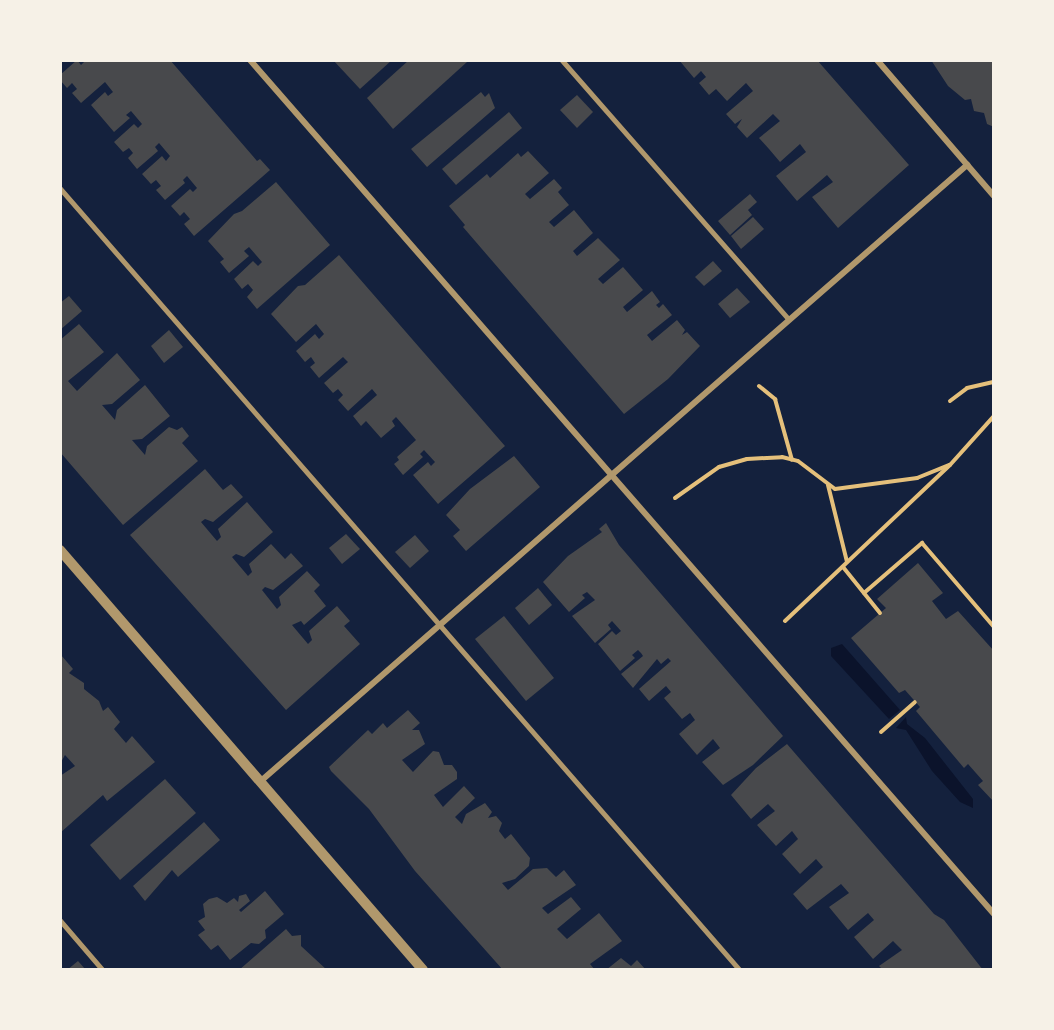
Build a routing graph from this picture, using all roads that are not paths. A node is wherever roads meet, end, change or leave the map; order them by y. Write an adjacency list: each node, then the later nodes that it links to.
1 (250, 60): 8 (street)
2 (562, 60): 7 (lane)
3 (877, 60): 4 (street)
4 (967, 165): 6 (street); 7 (street)
5 (60, 188): 10 (lane)
6 (994, 196)
7 (789, 319): 8 (street)
8 (610, 474): 10 (street); 12 (street)
9 (60, 550): 11 (street)
10 (438, 622): 11 (street); 16 (lane)
11 (262, 780): 15 (street)
12 (994, 914)
13 (60, 920): 14 (lane)
14 (103, 970)
15 (423, 970)
16 (740, 970)

